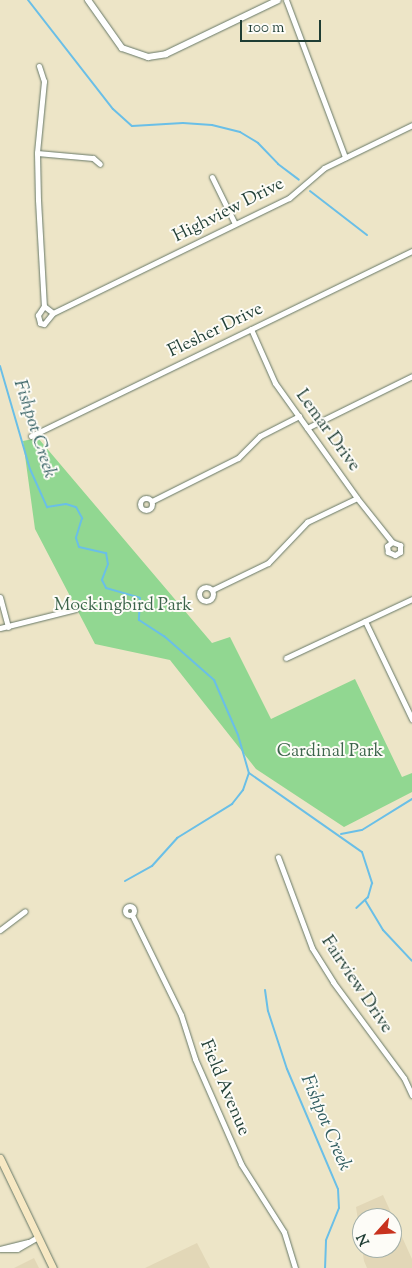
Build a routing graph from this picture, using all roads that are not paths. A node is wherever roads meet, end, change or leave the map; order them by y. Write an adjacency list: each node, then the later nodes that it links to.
1 (88, 0): 2 (street)
2 (278, 0)
3 (286, 0): 7 (street)
4 (38, 66): 6 (street, Highview Drive)
5 (412, 124): 7 (street, Highview Drive)
6 (37, 153): 8 (street); 12 (street, Highview Drive)
7 (346, 157): 10 (street, Highview Drive)
8 (100, 164)
9 (212, 177): 10 (street)
10 (235, 224): 13 (street, Highview Drive)
11 (412, 251): 14 (street, Flesher Drive)
12 (44, 306): 13 (street); 13 (street, Highview Drive)
13 (54, 313)
14 (251, 329): 16 (street, Lemar Drive); 18 (street, Flesher Drive)
15 (412, 376): 17 (street)
16 (299, 416): 17 (street, Lemar Drive); 20 (street)
17 (308, 428): 19 (street, Lemar Drive)
18 (31, 436)
19 (357, 498): 21 (street, Lemar Drive); 22 (street)
20 (152, 501)
21 (392, 542)
22 (212, 590)
23 (0, 597): 27 (street)
24 (412, 599): 26 (street)
25 (76, 609): 27 (street)
26 (365, 621): 29 (street); 30 (street)
27 (8, 626): 28 (street)
28 (0, 628)
29 (286, 658)
30 (412, 719)
31 (278, 857): 35 (street, Fairview Drive)
32 (25, 911): 34 (street)
33 (132, 915): 40 (street, Field Avenue)
34 (0, 930)
35 (412, 1096)
36 (0, 1158): 37 (main road)
37 (38, 1237): 38 (street); 39 (main road)
38 (0, 1249)
39 (53, 1268)
40 (295, 1268)

